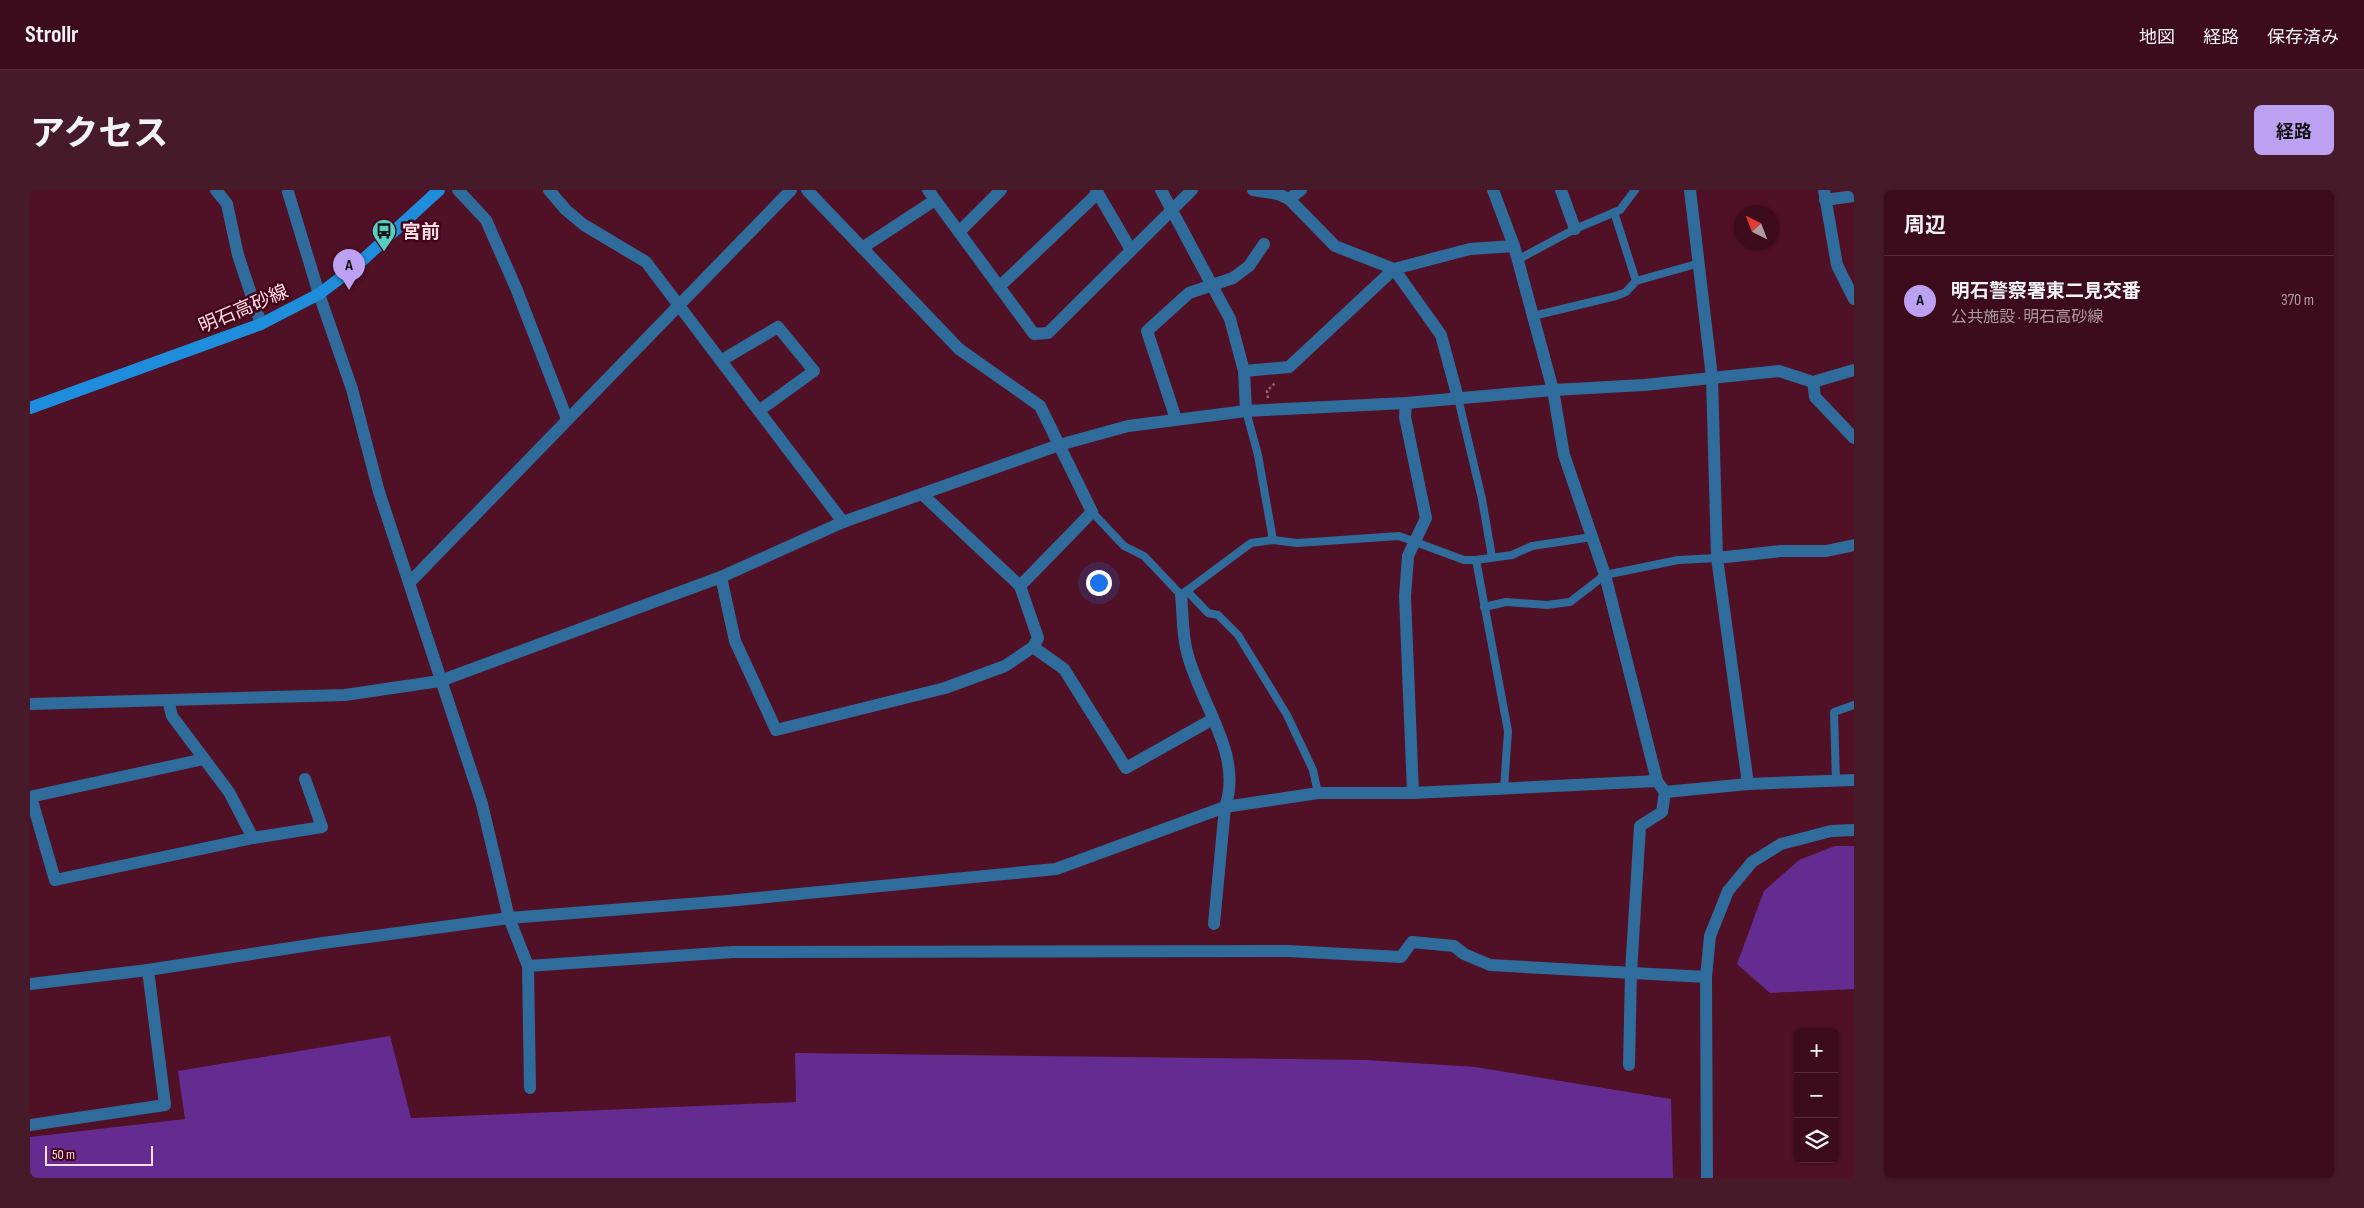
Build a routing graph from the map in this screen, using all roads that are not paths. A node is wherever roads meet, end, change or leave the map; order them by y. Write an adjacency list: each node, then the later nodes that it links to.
1 (216, 190): 40 (street)
2 (439, 190): 36 (main road, 明石高砂線)
3 (458, 190): 52 (street)
4 (549, 190): 38 (street)
5 (791, 190): 38 (street)
6 (807, 190): 28 (street)
7 (1001, 190): 25 (street)
8 (1161, 190): 22 (street)
9 (1192, 190): 22 (street)
10 (1253, 190): 21 (street)
11 (1301, 190): 21 (street)
12 (1494, 190): 27 (street)
13 (1561, 190): 24 (street)
14 (1635, 190): 23 (lane)
15 (1690, 190): 31 (street)
16 (1097, 191): 29 (street); 35 (street)
17 (288, 192): 36 (street)
18 (932, 195): 25 (street); 28 (street)
19 (1825, 195): 20 (street); 37 (street)
20 (1854, 196)
21 (1289, 200): 32 (street)
22 (1172, 209): 29 (street); 34 (street)
23 (1614, 212): 24 (lane); 33 (lane)
24 (1575, 229): 30 (lane)
25 (959, 232): 35 (street)
26 (1264, 244): 34 (street)
27 (1514, 246): 30 (street); 32 (street)
28 (862, 248): 55 (street)
29 (1131, 250): 35 (street)
30 (1517, 260): 39 (street)
31 (1700, 263): 33 (lane); 44 (street)
32 (1394, 269): 43 (street); 47 (street)
33 (1636, 281): 39 (lane)
34 (1212, 285): 43 (street); 53 (street)
35 (999, 287)
36 (319, 294): 40 (main road, 明石高砂線); 68 (street)
37 (1854, 299)
38 (679, 303): 41 (street); 52 (street)
39 (1533, 316): 46 (street)
40 (261, 324): 49 (main road, 明石高砂線)
41 (722, 360): 50 (street); 50 (street)
42 (1854, 370): 45 (street)
43 (1244, 371): 51 (street)
44 (1712, 377): 45 (street); 46 (street); 64 (street)
45 (1813, 382): 54 (street)
46 (1553, 390): 47 (street); 59 (street)
47 (1458, 398): 48 (street); 63 (lane)
48 (1406, 403): 51 (street); 61 (street)
49 (30, 408)
50 (760, 410): 58 (street)
51 (1246, 411): 53 (street); 60 (lane)
52 (567, 419): 68 (street)
53 (1176, 419): 55 (street)
54 (1854, 438)
55 (1059, 445): 56 (street); 57 (street)
56 (922, 494): 58 (street); 69 (street)
57 (1092, 512): 69 (street); 70 (lane)
58 (843, 522): 67 (street)
59 (1592, 537): 63 (lane); 66 (street)
60 (1273, 540): 61 (lane); 70 (lane)
61 (1415, 541): 65 (lane); 87 (street)
62 (1854, 545): 64 (street)
63 (1492, 557): 65 (lane)
64 (1717, 558): 66 (lane); 83 (street)
65 (1476, 560): 71 (lane)
66 (1605, 575): 71 (lane); 81 (street)
67 (721, 577): 72 (street); 73 (street)
68 (410, 582): 73 (street)
69 (1020, 586): 72 (street)
70 (1184, 593): 77 (street); 86 (lane)
71 (1484, 607): 84 (lane)
72 (1033, 647): 77 (street)
73 (440, 680): 74 (street); 92 (street)
74 (168, 700): 75 (street); 78 (street)
75 (30, 704)
76 (1854, 705): 82 (lane)
77 (1213, 719): 89 (street)
78 (204, 759): 88 (street); 91 (street)
79 (305, 779): 91 (street)
80 (1854, 780): 82 (street)
81 (1658, 781): 84 (street); 85 (street)
82 (1836, 781): 83 (street)
83 (1748, 784): 85 (street)
84 (1504, 789): 87 (street)
85 (1665, 792): 96 (street)
86 (1318, 793): 87 (street); 89 (street)
87 (1413, 794)
88 (31, 797): 91 (street)
89 (1225, 807): 92 (street); 93 (street)
90 (1854, 830): 97 (street)
91 (253, 838)
92 (509, 918): 94 (street); 95 (street)
93 (1214, 924)
94 (528, 966): 96 (street); 100 (street)
95 (148, 970): 98 (street); 101 (street)
96 (1631, 973): 97 (street); 99 (street)
97 (1706, 977): 102 (street)
98 (30, 984)
99 (1629, 1065)
100 (530, 1088)
101 (30, 1125)
102 (1707, 1178)

